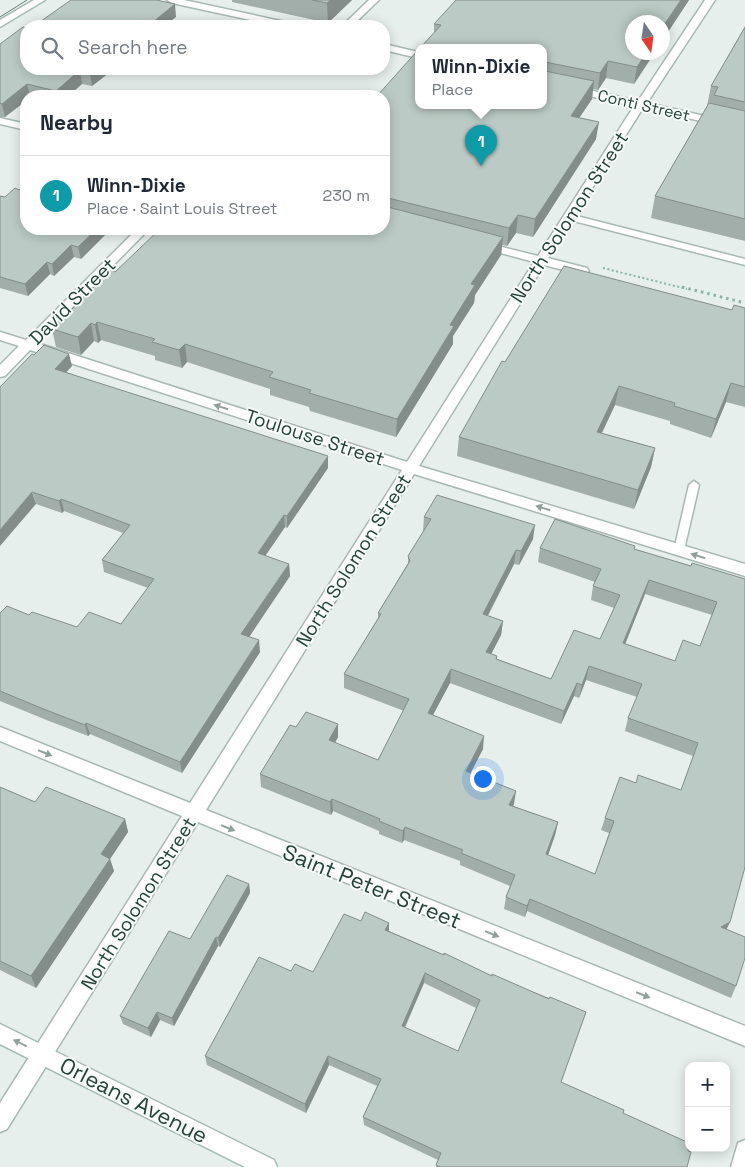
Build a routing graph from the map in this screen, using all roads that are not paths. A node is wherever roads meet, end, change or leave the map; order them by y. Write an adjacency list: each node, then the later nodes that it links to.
1 (40, 0): 7 (street)
2 (172, 0): 5 (street)
3 (374, 0): 6 (street)
4 (710, 0): 11 (street, North Solomon Street)
5 (263, 20)
6 (353, 20)
7 (0, 24)
8 (390, 48): 9 (street)
9 (415, 54)
10 (547, 84): 11 (street, Conti Street)
11 (640, 104): 14 (street, Conti Street); 15 (street, North Solomon Street)
12 (0, 121): 13 (street)
13 (20, 126)
14 (745, 128)
15 (569, 216): 18 (street, North Solomon Street); 19 (lane)
16 (138, 235): 22 (street, David Street)
17 (467, 241): 18 (street)
18 (541, 260): 20 (street); 24 (street, North Solomon Street)
19 (745, 262)
20 (596, 275)
21 (0, 336): 22 (street, Toulouse Street)
22 (28, 345): 23 (street, David Street); 24 (street, Toulouse Street, one-way to 22)
23 (0, 374)
24 (410, 468): 26 (street, Toulouse Street, one-way to 24); 29 (street, North Solomon Street)
25 (694, 485): 26 (lane)
26 (679, 550): 27 (street, Toulouse Street, one-way to 26)
27 (745, 570)
28 (0, 734): 29 (street, Saint Peter Street, one-way to 29)
29 (194, 814): 31 (street, Saint Peter Street, one-way to 31); 32 (street, North Solomon Street)
30 (0, 1034): 32 (street, Orleans Avenue, one-way to 30)
31 (745, 1036)
32 (43, 1054): 33 (street, North Solomon Street); 35 (street, Orleans Avenue)
33 (0, 1122)
34 (745, 1150): 36 (street)
35 (267, 1167)
36 (741, 1167)

